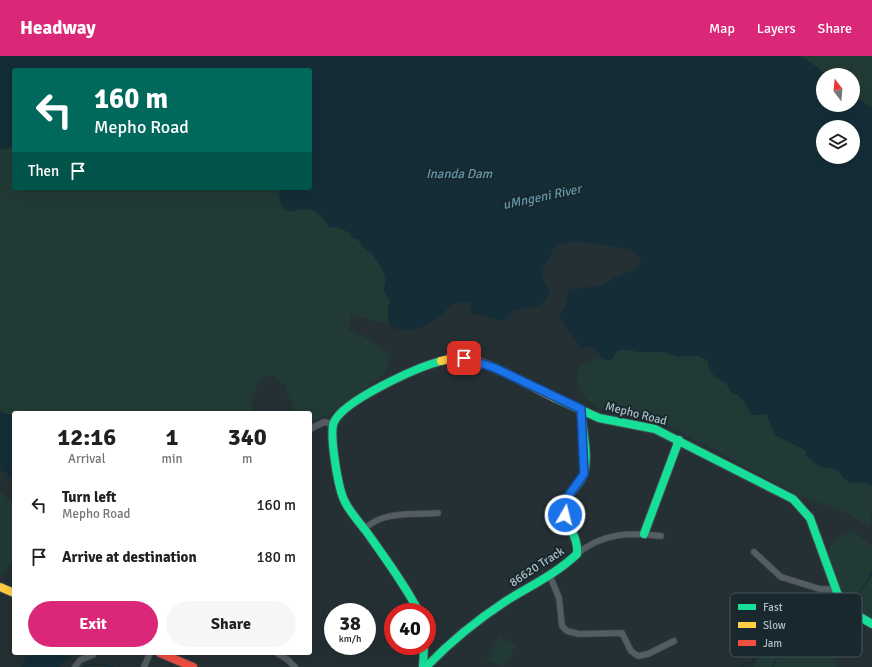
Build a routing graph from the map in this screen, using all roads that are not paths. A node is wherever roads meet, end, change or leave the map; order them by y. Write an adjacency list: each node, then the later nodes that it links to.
1 (581, 409): 2 (street, Mepho Road); 4 (street, Mepho Road); 10 (street, 86620 Track)
2 (334, 424): 3 (street); 6 (street)
3 (312, 428)
4 (680, 440): 7 (street); 13 (street, Mepho Road)
5 (438, 513): 6 (street)
6 (363, 530): 16 (street)
7 (644, 534): 8 (street); 10 (street)
8 (660, 536)
9 (754, 552): 13 (street)
10 (577, 554): 11 (street, 86620 Track)
11 (550, 576): 19 (street); 30 (street, 86620 Track)
12 (0, 587): 14 (street)
13 (835, 589): 15 (street, Mepho Road)
14 (12, 592)
15 (838, 593)
16 (414, 603)
17 (862, 619): 18 (street, Mepho Road)
18 (872, 624)
19 (674, 641)
20 (93, 655): 25 (street)
21 (149, 655): 26 (street)
22 (167, 655): 27 (street)
23 (280, 655): 28 (street)
24 (424, 655): 29 (street)
25 (75, 667)
26 (144, 667)
27 (193, 667)
28 (294, 667)
29 (423, 667)
30 (426, 667)

